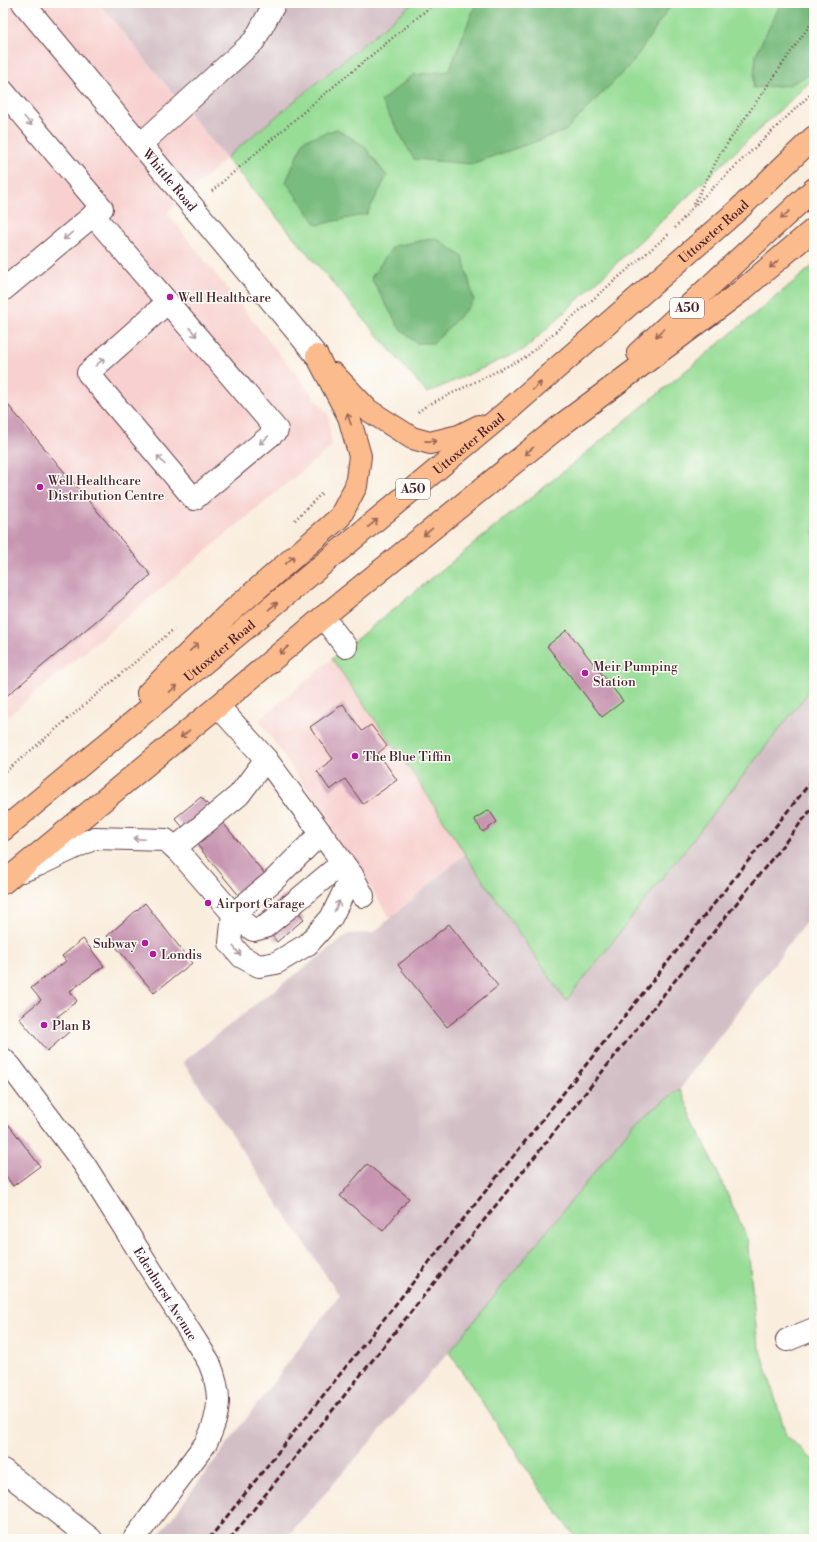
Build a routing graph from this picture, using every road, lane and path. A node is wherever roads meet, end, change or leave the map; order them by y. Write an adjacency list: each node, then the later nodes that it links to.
1 (24, 3): 7 (street, Whittle Road)
2 (275, 3): 7 (street)
3 (435, 3): 10 (path)
4 (814, 19): 9 (path)
5 (3, 91): 11 (street, one-way to 11)
6 (814, 137): 16 (highway, Uttoxeter Road / A50, one-way to 6)
7 (141, 144): 10 (street, Whittle Road)
8 (814, 189): 17 (highway, A50, one-way to 17)
9 (693, 206)
10 (194, 207): 15 (street, Whittle Road)
11 (93, 215): 13 (street, one-way to 13); 14 (street)
12 (814, 229): 17 (highway, one-way to 17)
13 (3, 290)
14 (168, 302): 14 (street, one-way to 14)
15 (317, 356): 16 (highway, one-way to 16); 22 (highway, one-way to 15)
16 (511, 408): 22 (highway, Uttoxeter Road / A50, one-way to 16)
17 (560, 426): 18 (highway, A50, one-way to 18)
18 (323, 617): 19 (street); 20 (highway, A50, one-way to 20)
19 (346, 647)
20 (218, 706): 21 (street); 27 (highway, A50, one-way to 27)
21 (266, 759): 24 (street); 25 (street)
22 (36, 802): 23 (highway, Uttoxeter Road / A50)
23 (3, 830)
24 (321, 833): 26 (street); 29 (street)
25 (175, 848): 27 (street, one-way to 27); 29 (street)
26 (347, 869): 28 (street); 29 (street); 29 (street, one-way to 26)
27 (9, 878)
28 (363, 896)
29 (233, 914)
30 (3, 1059): 35 (street, Edenhurst Avenue)
31 (814, 1329): 32 (street)
32 (787, 1340)
33 (3, 1470): 34 (street)
34 (90, 1539)
35 (134, 1539)

